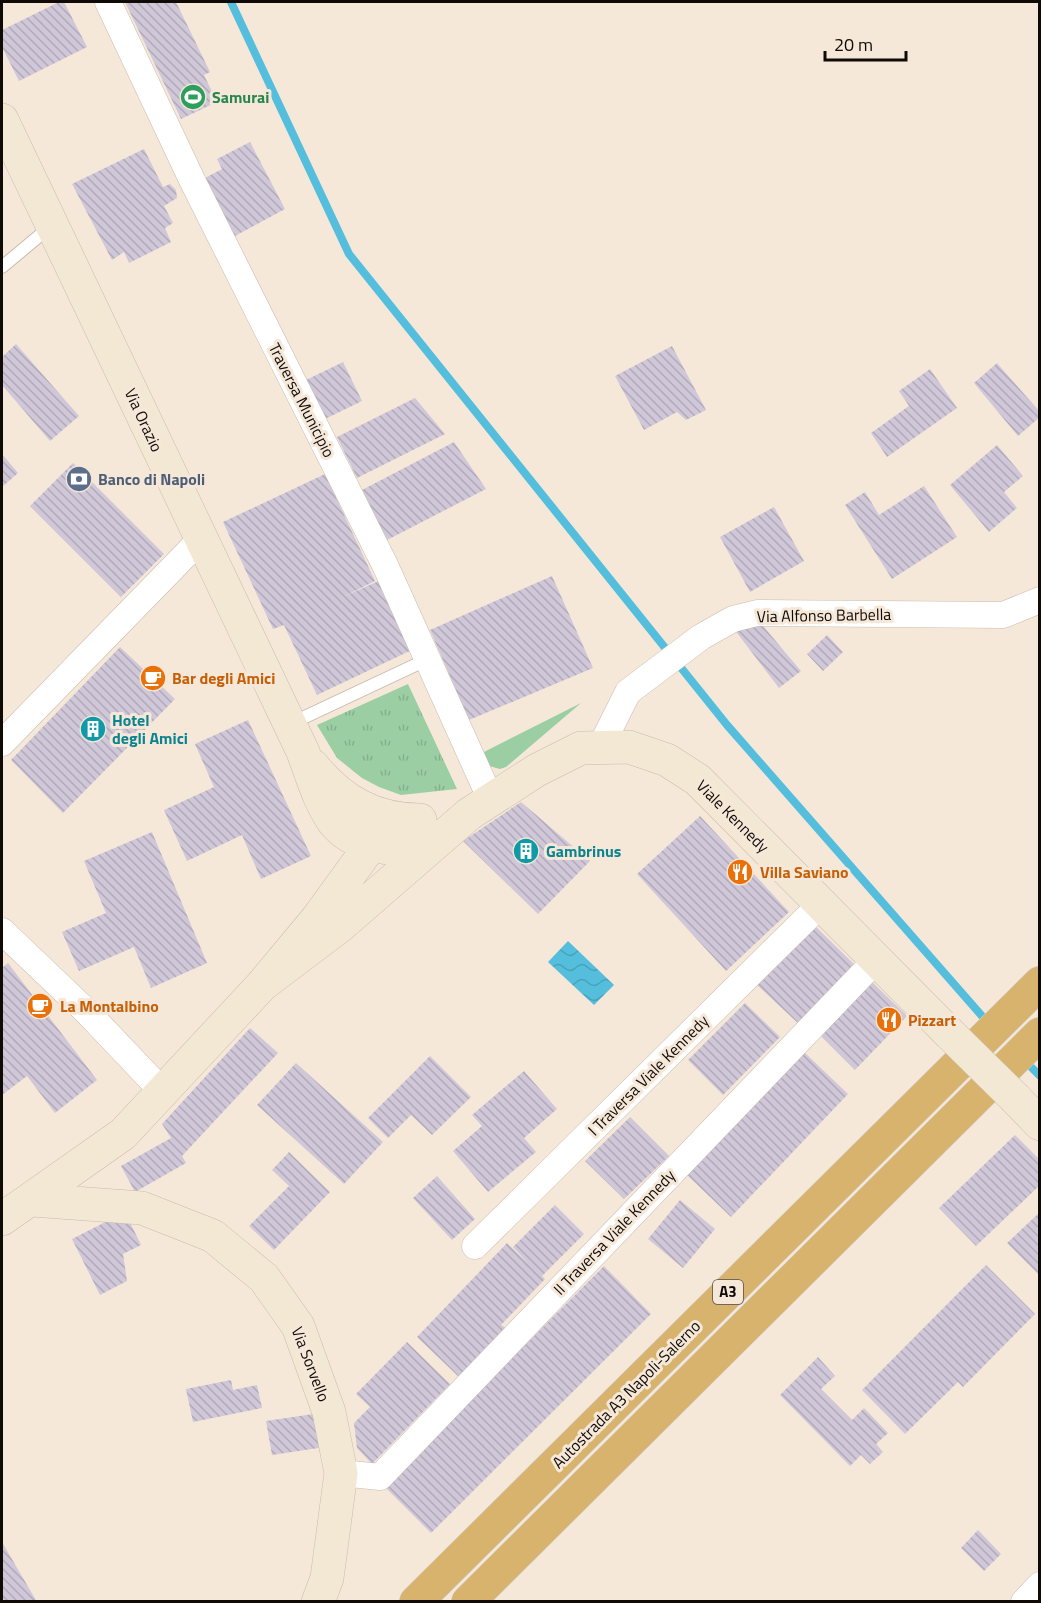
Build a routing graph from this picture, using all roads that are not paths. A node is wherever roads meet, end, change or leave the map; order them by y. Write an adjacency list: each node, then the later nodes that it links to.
1 (108, 2): 7 (street, Traversa Municipio)
2 (2, 120): 3 (street, Via Orazio)
3 (52, 226): 4 (lane); 5 (street, Via Orazio)
4 (2, 267)
5 (201, 539): 8 (street, Via Orazio); 9 (street)
6 (1040, 600): 10 (street, Via Alfonso Barbella)
7 (426, 660): 8 (lane); 11 (street, Traversa Municipio)
8 (296, 738): 12 (street); 13 (street)
9 (2, 743)
10 (600, 748): 11 (street, Viale Kennedy); 15 (street, Viale Kennedy)
11 (480, 807): 13 (street); 14 (street, Viale Kennedy)
12 (335, 824): 13 (street); 16 (street)
13 (387, 827): 14 (street); 16 (street)
14 (429, 848): 16 (street, Viale Kennedy)
15 (820, 904): 18 (street, Viale Kennedy); 25 (street, I Traversa Viale Kennedy)
16 (329, 922): 21 (street)
17 (2, 931): 21 (street)
18 (876, 960): 22 (street, Viale Kennedy, bridge); 26 (street, II Traversa Viale Kennedy)
19 (1040, 983): 29 (highway, Autostrada A3 Napoli-Salerno / A3)
20 (1040, 1034): 30 (highway, A3)
21 (163, 1092): 23 (street)
22 (1040, 1124)
23 (32, 1200): 24 (street); 26 (street, Via Sorvello)
24 (2, 1219)
25 (475, 1246)
26 (341, 1473): 28 (street, Via Sorvello)
27 (1040, 1585): 31 (street)
28 (318, 1602)
29 (416, 1602)
30 (468, 1602)
31 (1024, 1602)

